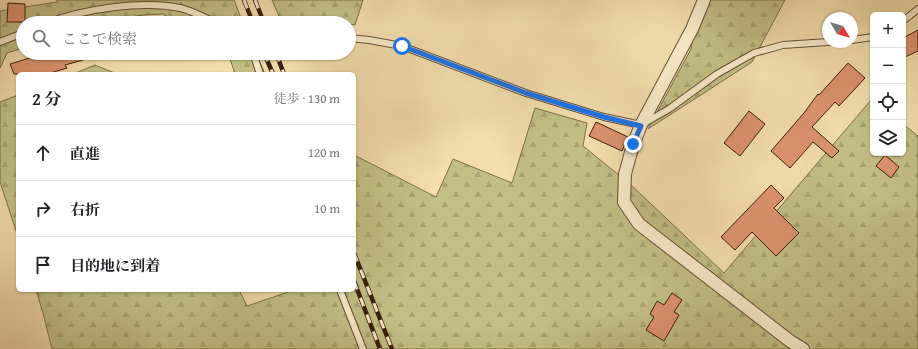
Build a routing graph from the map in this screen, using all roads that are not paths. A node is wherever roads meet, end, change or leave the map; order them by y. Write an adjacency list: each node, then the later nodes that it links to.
1 (704, 0): 14 (street)
2 (918, 9): 5 (lane)
3 (72, 16): 4 (lane)
4 (201, 16)
5 (906, 19)
6 (16, 36): 10 (lane)
7 (870, 37): 9 (lane)
8 (356, 39): 14 (lane)
9 (858, 39)
10 (0, 42)
11 (822, 42): 14 (lane)
12 (255, 60): 13 (lane)
13 (259, 72)
14 (641, 126): 17 (street)
15 (341, 292): 16 (lane)
16 (363, 349)
17 (803, 349)

